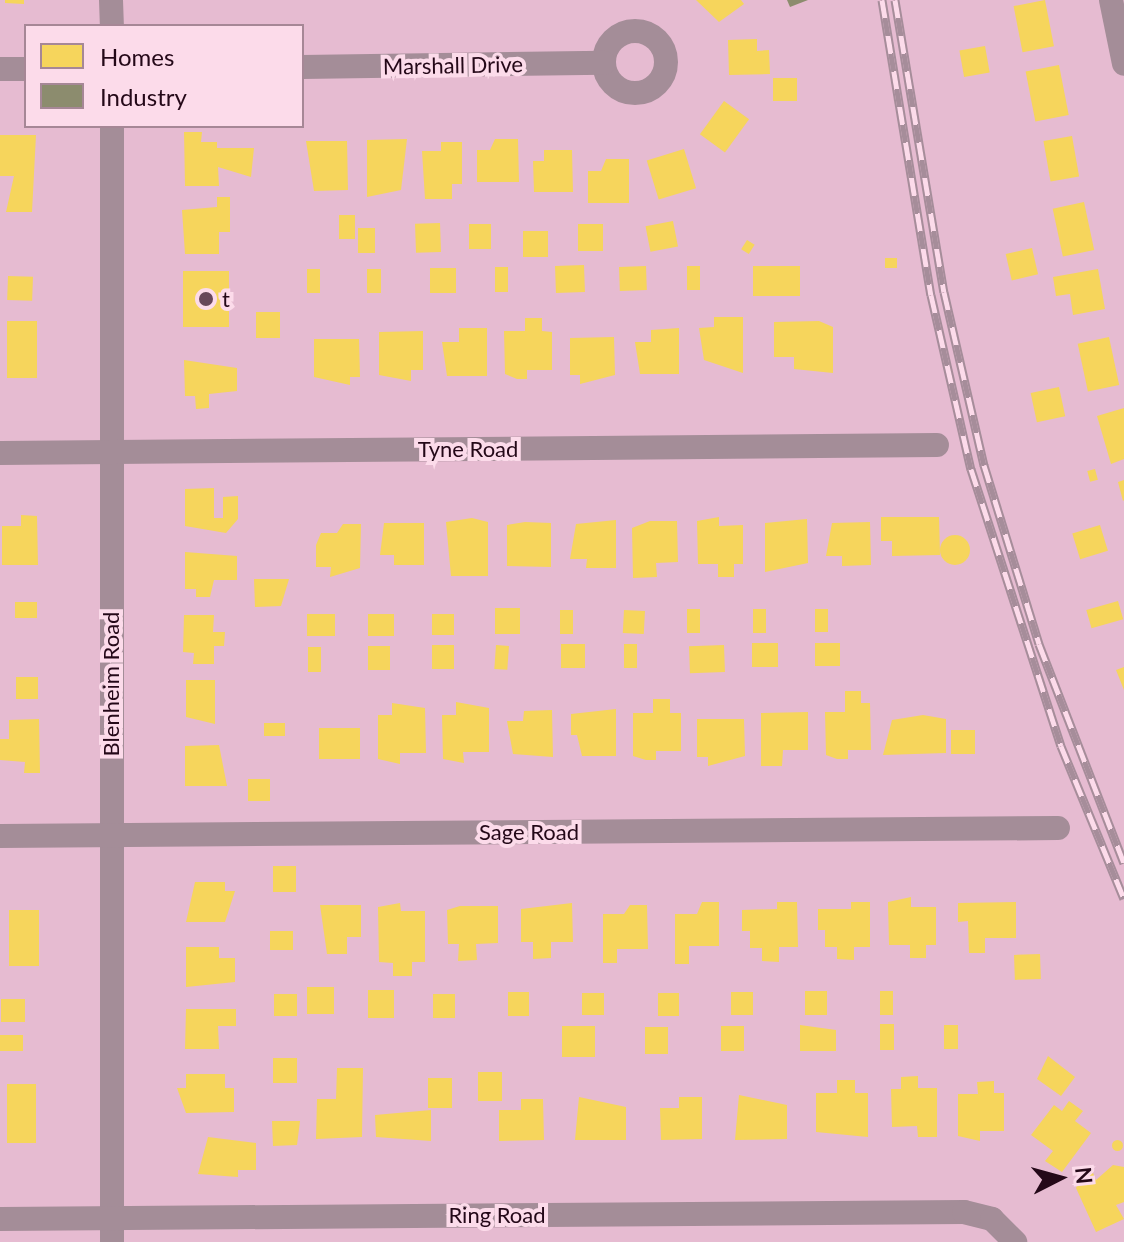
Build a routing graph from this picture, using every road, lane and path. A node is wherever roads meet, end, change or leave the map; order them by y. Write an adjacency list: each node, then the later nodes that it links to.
1 (111, 0): 3 (street)
2 (1111, 0): 5 (street)
3 (112, 24)
4 (604, 63): 6 (street, Marshall Drive)
5 (1124, 64)
6 (304, 67)
7 (0, 69): 8 (street)
8 (24, 69)
9 (112, 128): 11 (street, Blenheim Road)
10 (937, 445): 11 (street, Tyne Road)
11 (111, 452): 12 (street, Tyne Road); 14 (street, Blenheim Road)
12 (0, 453)
13 (1058, 828): 14 (street, Sage Road)
14 (112, 835): 15 (street, Sage Road); 17 (street, Blenheim Road)
15 (0, 836)
16 (0, 1219): 17 (street, Ring Road)
17 (112, 1230): 18 (street, Ring Road)
18 (1015, 1242)

